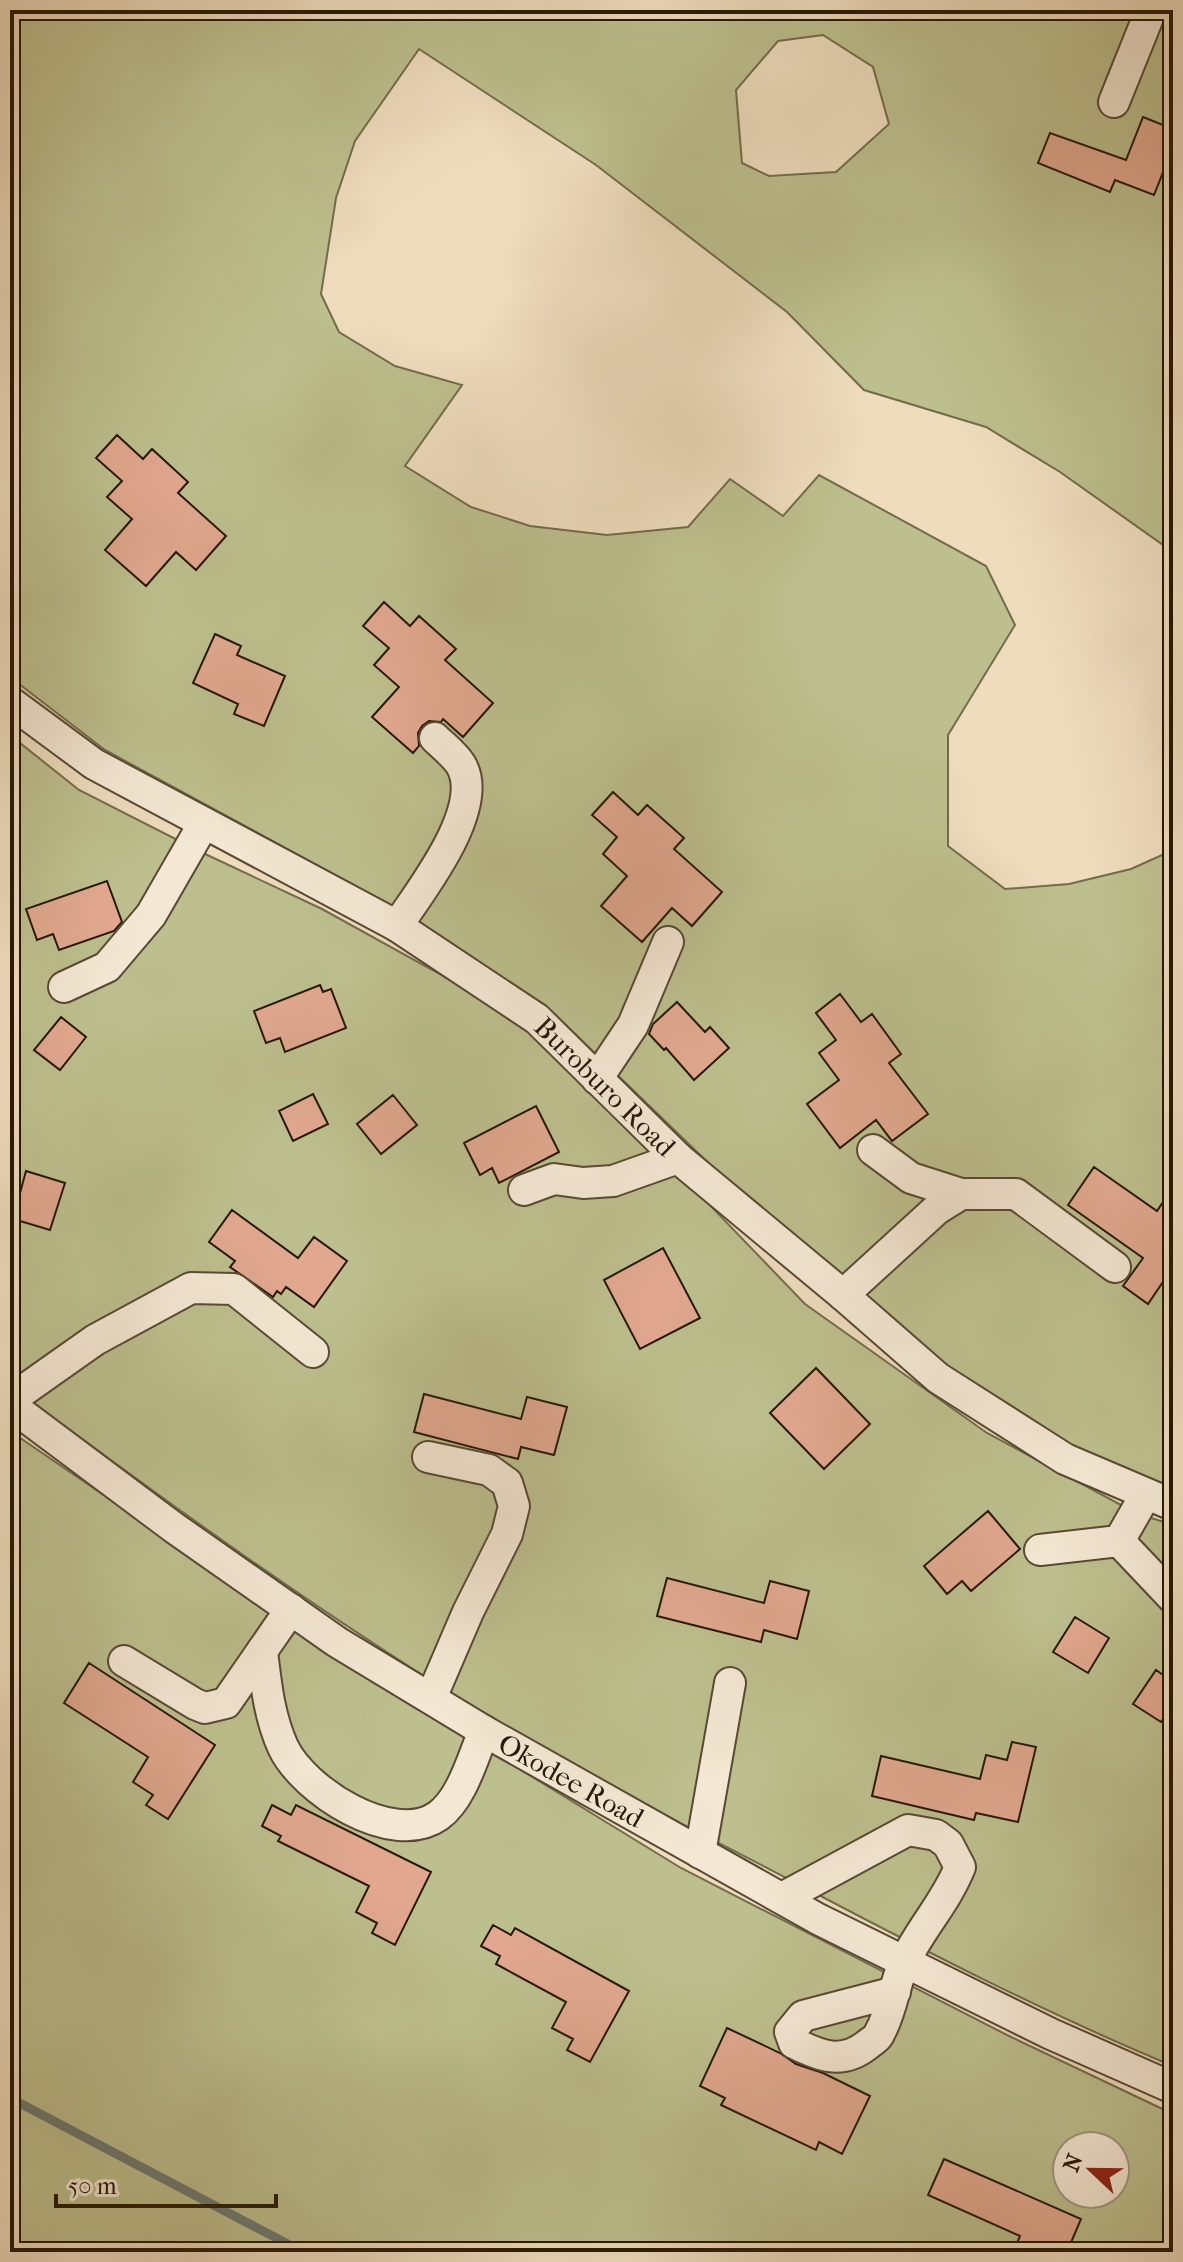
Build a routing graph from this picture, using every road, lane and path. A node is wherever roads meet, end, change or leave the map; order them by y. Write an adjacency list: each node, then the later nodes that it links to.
1 (1151, 10): 2 (street)
2 (1114, 102)
3 (10, 702): 5 (street, Buroburo Road)
4 (435, 738): 6 (street)
5 (204, 823): 6 (street, Buroburo Road); 8 (street)
6 (397, 926): 9 (street, Buroburo Road)
7 (668, 942): 9 (street)
8 (64, 987)
9 (597, 1079): 11 (street, Buroburo Road)
10 (873, 1150): 13 (street)
11 (678, 1158): 12 (street); 15 (street, Buroburo Road)
12 (524, 1190)
13 (961, 1194): 14 (street); 15 (street)
14 (1115, 1267)
15 (843, 1295): 19 (street, Buroburo Road)
16 (313, 1352): 17 (street)
17 (10, 1402): 23 (street, Okodee Road)
18 (428, 1457): 27 (street)
19 (1159, 1499): 20 (street)
20 (1119, 1541): 21 (street); 22 (street)
21 (1040, 1550)
22 (1173, 1598)
23 (291, 1609): 24 (street); 27 (street, Okodee Road)
24 (262, 1651): 25 (street); 28 (street)
25 (124, 1661)
26 (730, 1683): 29 (street)
27 (431, 1698): 28 (street, Okodee Road)
28 (484, 1731): 29 (street, Okodee Road)
29 (700, 1853): 30 (street, Okodee Road)
30 (782, 1898): 31 (street, Okodee Road); 31 (street)
31 (905, 1962): 32 (street); 33 (street, Okodee Road)
32 (895, 1992)
33 (1173, 2088)

